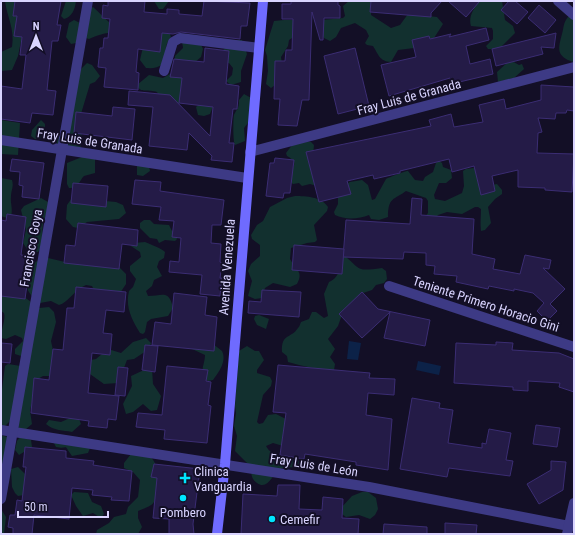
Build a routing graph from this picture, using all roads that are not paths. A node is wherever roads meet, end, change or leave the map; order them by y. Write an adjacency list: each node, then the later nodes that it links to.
1 (88, 1): 9 (street, Francisco Goya)
2 (263, 1): 5 (main road, Avenida Venezuela)
3 (558, 1): 4 (street)
4 (574, 15)
5 (259, 48): 7 (street); 10 (main road, Avenida Venezuela)
6 (574, 67): 10 (street, Fray Luis de Granada)
7 (164, 71)
8 (1, 140): 9 (street, Fray Luis de Granada)
9 (61, 150): 11 (street, Fray Luis de Granada); 15 (street, Francisco Goya)
10 (250, 152): 11 (main road, Avenida Venezuela)
11 (247, 178): 16 (main road, Avenida Venezuela)
12 (389, 286): 13 (street, Teniente Primero Horacio Gini)
13 (574, 347)
14 (1, 430): 15 (street, Fray Luis de León)
15 (13, 432): 16 (street, Fray Luis de León); 17 (street, Francisco Goya)
16 (225, 464): 19 (street, Fray Luis de León); 20 (main road, Avenida Venezuela)
17 (1, 499)
18 (574, 502): 19 (street)
19 (570, 528)
20 (217, 534)

